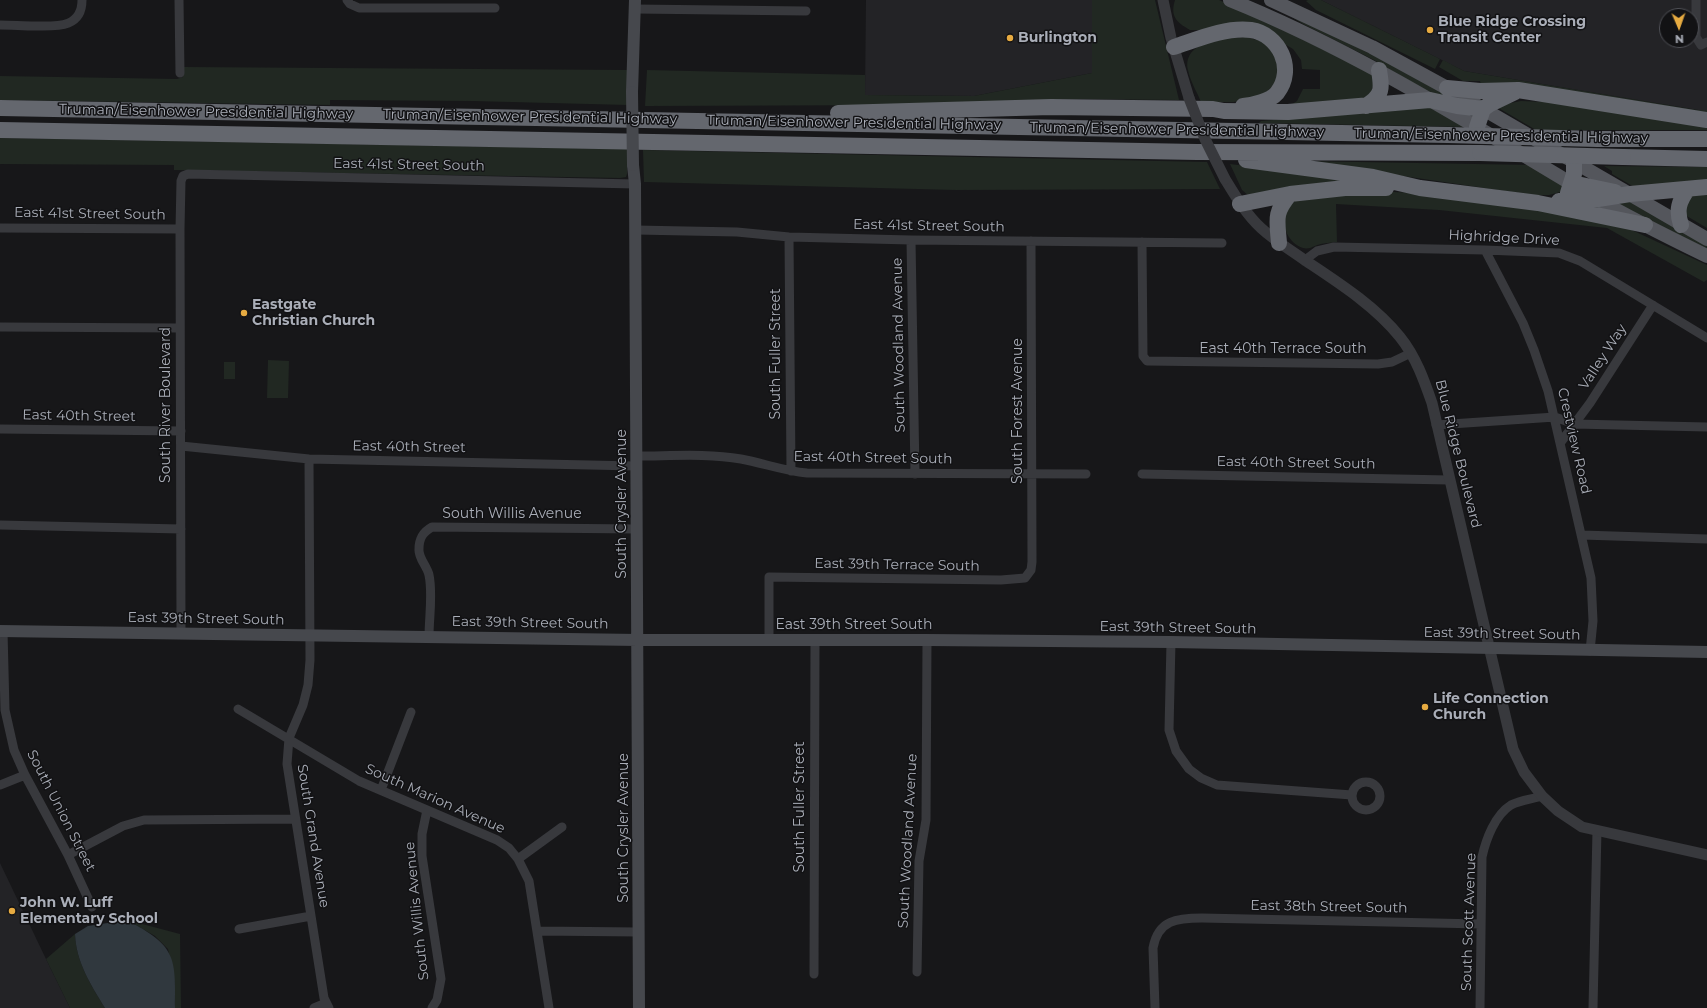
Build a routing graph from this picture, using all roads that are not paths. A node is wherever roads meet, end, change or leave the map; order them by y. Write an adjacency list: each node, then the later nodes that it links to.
1 (82, 0): 12 (street)
2 (179, 0): 16 (street)
3 (1230, 0): 11 (main road)
4 (1696, 0): 13 (street)
5 (1163, 1): 14 (street, Blue Ridge Boulevard)
6 (1275, 2): 11 (street); 17 (main road)
7 (350, 3): 9 (street)
8 (635, 4): 10 (street); 34 (main road, South Crysler Avenue, bridge)
9 (495, 8)
10 (806, 11)
11 (1274, 18): 15 (main road)
12 (0, 25)
13 (1707, 42)
14 (1174, 47): 22 (highway); 43 (street, Blue Ridge Boulevard, bridge)
15 (1379, 70): 19 (main road); 20 (highway)
16 (180, 73)
17 (1448, 88): 18 (highway); 23 (main road)
18 (1518, 90): 23 (highway); 25 (highway)
19 (1430, 100): 20 (highway); 23 (highway); 26 (main road)
20 (1366, 106): 22 (highway)
21 (0, 108): 24 (highway, Truman/Eisenhower Presidential Highway)
22 (1213, 109): 24 (highway)
23 (1483, 109): 26 (highway); 31 (main road)
24 (670, 120): 28 (highway, Truman/Eisenhower Presidential Highway, bridge)
25 (1707, 120)
26 (1477, 127): 33 (main road)
27 (0, 130): 29 (highway, Truman/Eisenhower Presidential Highway)
28 (1707, 139)
29 (1197, 152): 30 (highway, Truman/Eisenhower Presidential Highway, bridge); 36 (highway)
30 (1707, 159)
31 (1574, 161): 33 (highway); 39 (main road)
32 (183, 176): 34 (street, East 41st Street South); 47 (street, South River Boulevard)
33 (1572, 183): 39 (highway); 40 (main road); 41 (highway)
34 (635, 184): 48 (main road, South Crysler Avenue)
35 (1707, 187): 37 (highway)
36 (1420, 188): 38 (highway); 42 (highway)
37 (1688, 189): 39 (highway); 45 (highway)
38 (1290, 194): 43 (highway); 54 (highway)
39 (1630, 194): 40 (highway); 45 (main road)
40 (1598, 199): 41 (highway); 44 (main road)
41 (1558, 201): 42 (highway)
42 (1538, 203): 44 (highway)
43 (1240, 204): 54 (street, Blue Ridge Boulevard)
44 (1645, 225): 57 (main road)
45 (1680, 225): 50 (main road)
46 (0, 228): 47 (street, East 41st Street South)
47 (180, 229): 61 (street, South River Boulevard)
48 (636, 230): 49 (street, East 41st Street South); 73 (main road, South Crysler Avenue)
49 (789, 237): 51 (street, East 41st Street South); 74 (street, South Fuller Street)
50 (1707, 239)
51 (911, 240): 52 (street, East 41st Street South); 75 (street, South Woodland Avenue)
52 (1031, 241): 53 (street, East 41st Street South); 76 (street, South Forest Avenue)
53 (1142, 242): 55 (street, East 41st Street South); 63 (street, East 40th Terrace South)
54 (1279, 242): 58 (street, Blue Ridge Boulevard)
55 (1222, 243)
56 (1485, 250): 58 (street, Highridge Drive); 59 (street, Highridge Drive); 64 (street, Crestview Road)
57 (1707, 256)
58 (1305, 260): 63 (street, Blue Ridge Boulevard)
59 (1653, 305): 62 (street, Highridge Drive); 65 (street, Valley Way)
60 (0, 327): 61 (street)
61 (180, 328): 69 (street, South River Boulevard)
62 (1707, 338)
63 (1411, 353): 66 (street, Blue Ridge Boulevard)
64 (1555, 417): 65 (street); 66 (street); 70 (street, Crestview Road)
65 (1574, 424): 67 (street); 70 (street, Valley Way)
66 (1436, 425): 79 (street, Blue Ridge Boulevard)
67 (1707, 427)
68 (0, 429): 69 (street, East 40th Street)
69 (181, 431): 71 (street, South River Boulevard)
70 (1561, 442): 83 (street, Crestview Road)
71 (181, 446): 72 (street, East 40th Street); 81 (street, South River Boulevard)
72 (309, 459): 73 (street, East 40th Street); 88 (street, South Grand Avenue)
73 (636, 461): 74 (street, East 40th Street South); 82 (main road, South Crysler Avenue)
74 (790, 471): 75 (street, East 40th Street South)
75 (915, 474): 76 (street, East 40th Street South)
76 (1032, 474): 77 (street, East 40th Street South); 85 (street, South Forest Avenue)
77 (1086, 474)
78 (1142, 474): 79 (street, East 40th Street South)
79 (1449, 480): 95 (street, Blue Ridge Boulevard)
80 (0, 525): 81 (street)
81 (181, 529): 87 (street, South River Boulevard)
82 (637, 529): 89 (street, South Willis Avenue); 90 (main road, South Crysler Avenue)
83 (1582, 535): 84 (street); 96 (street, Crestview Road)
84 (1707, 540)
85 (1025, 578): 91 (street, East 39th Terrace South)
86 (1, 631): 87 (main road, East 39th Street South); 101 (street, South Union Street)
87 (181, 633): 88 (main road, East 39th Street South)
88 (309, 635): 89 (main road, East 39th Street South); 100 (street, South Grand Avenue)
89 (429, 637): 90 (main road, East 39th Street South)
90 (638, 640): 91 (main road, East 39th Street South); 118 (main road, South Crysler Avenue)
91 (769, 640): 92 (main road, East 39th Street South)
92 (815, 640): 93 (main road, East 39th Street South); 120 (street, South Fuller Street)
93 (927, 640): 94 (main road, East 39th Street South); 119 (street, South Woodland Avenue)
94 (1171, 642): 95 (main road, East 39th Street South); 104 (street)
95 (1490, 649): 96 (main road, East 39th Street South); 105 (street, Blue Ridge Boulevard)
96 (1590, 651): 97 (main road, East 39th Street South)
97 (1707, 652)
98 (238, 709): 100 (street, South Marion Avenue)
99 (411, 712): 103 (street)
100 (289, 738): 103 (street, South Marion Avenue); 107 (street, South Grand Avenue)
101 (25, 775): 102 (street); 110 (street, South Union Street)
102 (0, 785)
103 (381, 790): 106 (street, South Marion Avenue)
104 (1352, 795)
105 (1542, 796): 109 (street, Blue Ridge Boulevard); 115 (street, South Scott Avenue)
106 (428, 810): 112 (street, South Marion Avenue); 123 (street, South Willis Avenue)
107 (295, 819): 110 (street); 114 (street, South Grand Avenue)
108 (562, 827): 112 (street)
109 (1597, 830): 111 (street, Blue Ridge Boulevard); 128 (street)
110 (68, 855): 113 (street, South Union Street)
111 (1707, 855)
112 (518, 859): 117 (street, South Marion Avenue)
113 (92, 906)
114 (311, 916): 116 (street); 121 (street, South Grand Avenue)
115 (1482, 924): 126 (street, East 38th Street South); 127 (street, South Scott Avenue)
116 (239, 929)
117 (536, 931): 118 (street); 124 (street, South Marion Avenue)
118 (640, 932): 125 (main road, South Crysler Avenue)
119 (917, 972)
120 (814, 974)
121 (328, 1006): 122 (street)
122 (314, 1008)
123 (432, 1008)
124 (549, 1008)
125 (639, 1008)
126 (1154, 1008)
127 (1480, 1008)
128 (1593, 1008)

